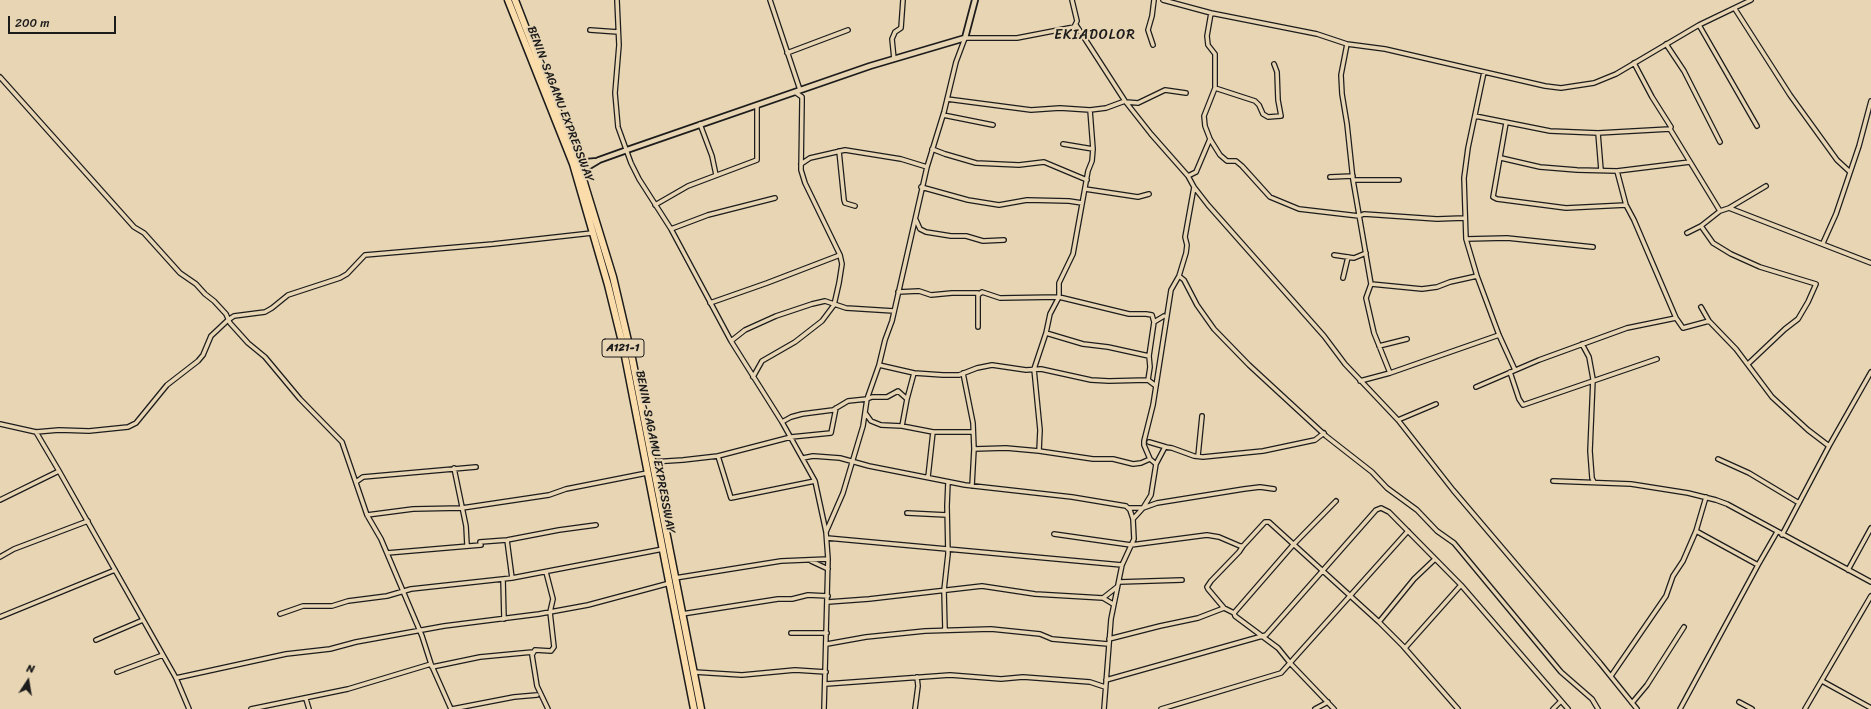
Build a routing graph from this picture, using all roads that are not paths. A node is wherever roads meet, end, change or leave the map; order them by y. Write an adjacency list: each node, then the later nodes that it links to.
1 (508, 0): 54 (highway, BENIN-SAGAMU EXPRESSWAY / A121-1)
2 (515, 0): 54 (highway, A121-1)
3 (617, 0): 17 (street)
4 (770, 0): 22 (street)
5 (903, 0): 23 (street)
6 (1072, 0): 13 (street)
7 (1154, 0): 21 (street)
8 (1163, 0): 12 (street)
9 (1751, 0): 11 (street)
10 (974, 1): 18 (street)
11 (1735, 9): 14 (street); 60 (street)
12 (1211, 13): 19 (street); 28 (street)
13 (1076, 25): 18 (street); 32 (street)
14 (1699, 25): 20 (street); 41 (street)
15 (590, 30): 17 (street)
16 (848, 30): 22 (street)
17 (618, 32): 49 (street)
18 (965, 38): 23 (street); 31 (street)
19 (1347, 44): 26 (street); 64 (street)
20 (1666, 44): 24 (street); 45 (street)
21 (1153, 45)
22 (787, 53): 29 (street)
23 (894, 59): 29 (street)
24 (1634, 63): 26 (street); 42 (street)
25 (1274, 64): 28 (street)
26 (1484, 72): 37 (street)
27 (0, 77): 108 (street)
28 (1215, 88): 44 (street)
29 (797, 91): 34 (street); 55 (street)
30 (1186, 93): 32 (street)
31 (947, 98): 35 (street); 36 (street)
32 (1126, 101): 35 (street); 62 (street)
33 (1871, 101): 60 (street)
34 (756, 105): 39 (street); 61 (street)
35 (1090, 110): 48 (street)
36 (943, 114): 40 (street); 47 (street)
37 (1475, 116): 38 (street); 80 (street)
38 (1506, 123): 43 (street); 51 (street)
39 (700, 124): 49 (street); 61 (street)
40 (993, 125)
41 (1757, 126)
42 (1670, 129): 43 (street); 53 (street)
43 (1598, 133): 57 (street)
44 (1210, 139): 62 (street); 79 (street)
45 (1720, 142)
46 (1063, 144): 48 (street)
47 (932, 149): 56 (street); 65 (street)
48 (1093, 149): 65 (street)
49 (626, 150): 52 (street); 74 (street)
50 (840, 151): 55 (street); 56 (street); 76 (street)
51 (1501, 158): 57 (street); 75 (street)
52 (599, 160): 54 (street); 59 (street)
53 (1690, 162): 58 (street); 78 (street)
54 (575, 163): 59 (highway, A121-1)
55 (801, 164): 91 (street)
56 (927, 167): 68 (street)
57 (1601, 170): 58 (street)
58 (1616, 171): 75 (street)
59 (578, 172): 84 (highway, BENIN-SAGAMU EXPRESSWAY / A121-1); 160 (highway, A121-1)
60 (1850, 172): 88 (street)
61 (716, 175): 74 (street)
62 (1188, 176): 69 (street)
63 (1330, 178): 64 (street)
64 (1353, 178): 66 (street); 79 (street)
65 (1087, 180): 70 (street)
66 (1399, 180)
67 (1766, 186): 77 (street)
68 (922, 187): 73 (street); 81 (street)
69 (1194, 187): 95 (street); 131 (street)
70 (1085, 189): 71 (street); 73 (street)
71 (1149, 194)
72 (775, 198): 83 (street)
73 (1082, 203): 101 (street)
74 (655, 205): 83 (street)
75 (1626, 205): 107 (street)
76 (855, 206)
77 (1729, 208): 78 (street); 88 (street)
78 (1720, 211): 82 (street)
79 (1359, 216): 80 (street); 90 (street)
80 (1464, 218): 86 (street)
81 (915, 219): 87 (street); 99 (street)
82 (1702, 226): 85 (street); 120 (street)
83 (671, 229): 102 (street)
84 (592, 233): 108 (street); 166 (highway, BENIN-SAGAMU EXPRESSWAY / A121-1)
85 (1687, 234)
86 (1466, 239): 89 (street); 96 (street)
87 (1004, 240)
88 (1823, 244): 94 (street)
89 (1593, 247)
90 (1366, 253): 93 (street); 98 (street)
91 (840, 255): 102 (street); 103 (street)
92 (1334, 255): 93 (street)
93 (1348, 258): 97 (street)
94 (1871, 263)
95 (1179, 276): 133 (street); 148 (street)
96 (1477, 276): 98 (street); 113 (street)
97 (1343, 278)
98 (1371, 284): 117 (street)
99 (898, 292): 100 (street); 105 (street)
100 (978, 294): 101 (street); 111 (street)
101 (1058, 297): 110 (street); 112 (street)
102 (710, 303): 115 (street)
103 (834, 304): 105 (street); 115 (street); 129 (street)
104 (1701, 307): 109 (street)
105 (894, 311): 121 (street)
106 (1164, 316): 110 (street)
107 (1676, 318): 109 (street); 116 (street)
108 (228, 320): 145 (street); 170 (street)
109 (1709, 321): 120 (street)
110 (1154, 322): 118 (street)
111 (978, 328)
112 (1046, 333): 118 (street); 122 (street)
113 (1499, 334): 123 (street); 128 (street)
114 (1407, 338): 117 (street)
115 (731, 341): 129 (street)
116 (1582, 344): 123 (street); 132 (street)
117 (1379, 346): 128 (street)
118 (1149, 356): 130 (street)
119 (1657, 359): 132 (street)
120 (1748, 364): 151 (street)
121 (880, 365): 126 (street); 135 (street)
122 (1034, 369): 127 (street); 130 (street); 154 (street)
123 (1515, 370): 124 (street)
124 (1510, 372): 132 (street); 134 (street)
125 (1871, 372): 151 (street)
126 (914, 373): 127 (street); 136 (street)
127 (962, 373): 147 (street)
128 (1390, 373): 131 (street)
129 (753, 377): 142 (street)
130 (1148, 380): 133 (street)
131 (1360, 380): 141 (street)
132 (1592, 382): 172 (street)
133 (1156, 386): 158 (street)
134 (1476, 387)
135 (868, 399): 136 (street); 138 (street); 139 (street)
136 (907, 399): 144 (street)
137 (1436, 404): 141 (street)
138 (836, 408): 142 (street); 149 (street)
139 (866, 414): 144 (street); 161 (street)
140 (1202, 416): 156 (street)
141 (1398, 420): 260 (street)
142 (782, 422): 149 (street)
143 (0, 424): 145 (street)
144 (902, 426): 146 (street)
145 (36, 432): 165 (street)
146 (933, 432): 147 (street); 167 (street)
147 (973, 432): 153 (street)
148 (1324, 433): 156 (street); 290 (street)
149 (791, 437): 155 (street); 157 (street)
150 (1149, 442): 152 (street)
151 (1829, 446): 178 (street)
152 (1166, 447): 156 (street); 162 (street)
153 (974, 449): 154 (street); 173 (street)
154 (1039, 451): 158 (street)
155 (718, 456): 160 (street); 168 (street)
156 (1198, 456)
157 (803, 458): 161 (street); 168 (street)
158 (1150, 459): 162 (street)
159 (1718, 459): 178 (street)
160 (652, 462): 218 (highway, A121-1)
161 (852, 462): 167 (street); 193 (street)
162 (1156, 464): 181 (street)
163 (476, 467): 164 (street)
164 (454, 468): 170 (street); 179 (street)
165 (59, 471): 176 (street); 187 (street)
166 (647, 473): 179 (street); 203 (highway, BENIN-SAGAMU EXPRESSWAY / A121-1)
167 (928, 477): 171 (street)
168 (815, 480): 193 (street)
169 (1553, 481): 172 (street)
170 (356, 482): 183 (street)
171 (948, 482): 173 (street); 184 (street)
172 (1594, 482): 175 (street)
173 (972, 486): 180 (street)
174 (1274, 489): 181 (street)
175 (1706, 497): 192 (street); 194 (street)
176 (0, 500)
177 (1336, 501): 200 (street)
178 (1799, 503): 196 (street)
179 (462, 508): 183 (street); 199 (street)
180 (1129, 508): 181 (street); 186 (street)
181 (1143, 508): 186 (street)
182 (907, 513): 184 (street)
183 (367, 515): 205 (street)
184 (947, 515): 204 (street)
185 (1271, 517): 188 (street)
186 (1133, 519): 201 (street)
187 (88, 521): 206 (street); 213 (street)
188 (1265, 522): 200 (street); 202 (street)
189 (596, 525): 198 (street)
190 (1871, 528): 215 (street)
191 (1408, 531): 208 (street); 214 (street); 227 (street)
192 (1696, 531): 211 (street); 260 (street)
193 (826, 532): 197 (street)
194 (1777, 532): 196 (street); 211 (street)
195 (1054, 534): 201 (street)
196 (1782, 535): 215 (street)
197 (827, 538): 204 (street); 207 (street)
198 (507, 540): 199 (street); 217 (street)
199 (467, 545): 205 (street)
200 (1293, 545): 214 (street); 237 (street)
201 (1131, 546): 202 (street); 210 (street)
202 (1243, 546): 233 (street)
203 (663, 549): 216 (street); 222 (highway, BENIN-SAGAMU EXPRESSWAY / A121-1)
204 (948, 549): 210 (street); 226 (street)
205 (387, 553): 225 (street)
206 (0, 557)
207 (828, 559): 209 (street); 212 (street)
208 (1435, 559): 224 (street); 241 (street)
209 (810, 561): 212 (street); 218 (street)
210 (1122, 565): 223 (street)
211 (1758, 565): 292 (street)
212 (828, 569): 228 (street)
213 (115, 570): 238 (street); 240 (street)
214 (1321, 570): 227 (street); 247 (street)
215 (1848, 570): 221 (street)
216 (546, 572): 217 (street); 234 (street)
217 (512, 578): 219 (street)
218 (675, 578): 236 (highway, A121-1)
219 (503, 579): 225 (street); 239 (street)
220 (1182, 580): 223 (street)
221 (1871, 582)
222 (670, 583): 234 (street); 280 (highway, BENIN-SAGAMU EXPRESSWAY / A121-1)
223 (1118, 585): 230 (street); 232 (street)
224 (1461, 585): 252 (street); 269 (street)
225 (402, 590): 235 (street); 244 (street)
226 (944, 590): 230 (street); 231 (street); 243 (street)
227 (1350, 595): 241 (street); 256 (street)
228 (828, 596): 231 (street); 236 (street)
229 (1871, 596): 264 (street)
230 (1103, 598): 232 (street)
231 (828, 602): 246 (street)
232 (1113, 604): 248 (street)
233 (1224, 608): 237 (street); 248 (street)
234 (550, 612): 239 (street); 253 (street)
235 (280, 614)
236 (682, 614): 258 (highway, A121-1)
237 (1234, 614): 247 (street)
238 (0, 617)
239 (504, 619): 244 (street)
240 (143, 620): 249 (street); 254 (street)
241 (1379, 622): 252 (street)
242 (1684, 627): 272 (street)
243 (945, 630): 250 (street); 251 (street)
244 (420, 631): 255 (street); 262 (street)
245 (791, 633): 246 (street)
246 (827, 633): 250 (street)
247 (1264, 637): 256 (street); 263 (street)
248 (1109, 639): 251 (street)
249 (96, 640)
250 (827, 644): 259 (street)
251 (1108, 644): 263 (street)
252 (1405, 648): 273 (street)
253 (533, 652): 255 (street); 279 (street)
254 (163, 655): 257 (street); 262 (street)
255 (431, 664): 268 (street); 278 (street)
256 (1291, 664): 270 (street); 285 (street)
257 (117, 672)
258 (694, 672): 259 (street); 281 (highway, A121-1)
259 (826, 672): 265 (street)
260 (1611, 676): 272 (street)
261 (917, 677): 265 (street); 266 (street); 283 (street)
262 (176, 678): 275 (street)
263 (1106, 680): 266 (street)
264 (1822, 681): 274 (street); 294 (street)
265 (826, 684): 282 (street)
266 (1105, 687): 284 (street)
267 (537, 695): 278 (street)
268 (306, 698): 276 (street); 277 (street)
269 (1561, 701): 288 (street); 289 (street)
270 (1328, 702): 286 (street); 287 (street)
271 (1739, 702): 293 (street)
272 (1632, 703): 291 (street)
273 (1455, 708)
274 (1871, 708)
275 (189, 709)
276 (251, 709)
277 (309, 709)
278 (452, 709)
279 (548, 709)
280 (694, 709)
281 (702, 709)
282 (824, 709)
283 (915, 709)
284 (1104, 709)
285 (1161, 709)
286 (1315, 709)
287 (1334, 709)
288 (1553, 709)
289 (1568, 709)
290 (1598, 709)
291 (1636, 709)
292 (1680, 709)
293 (1752, 709)
294 (1805, 709)

